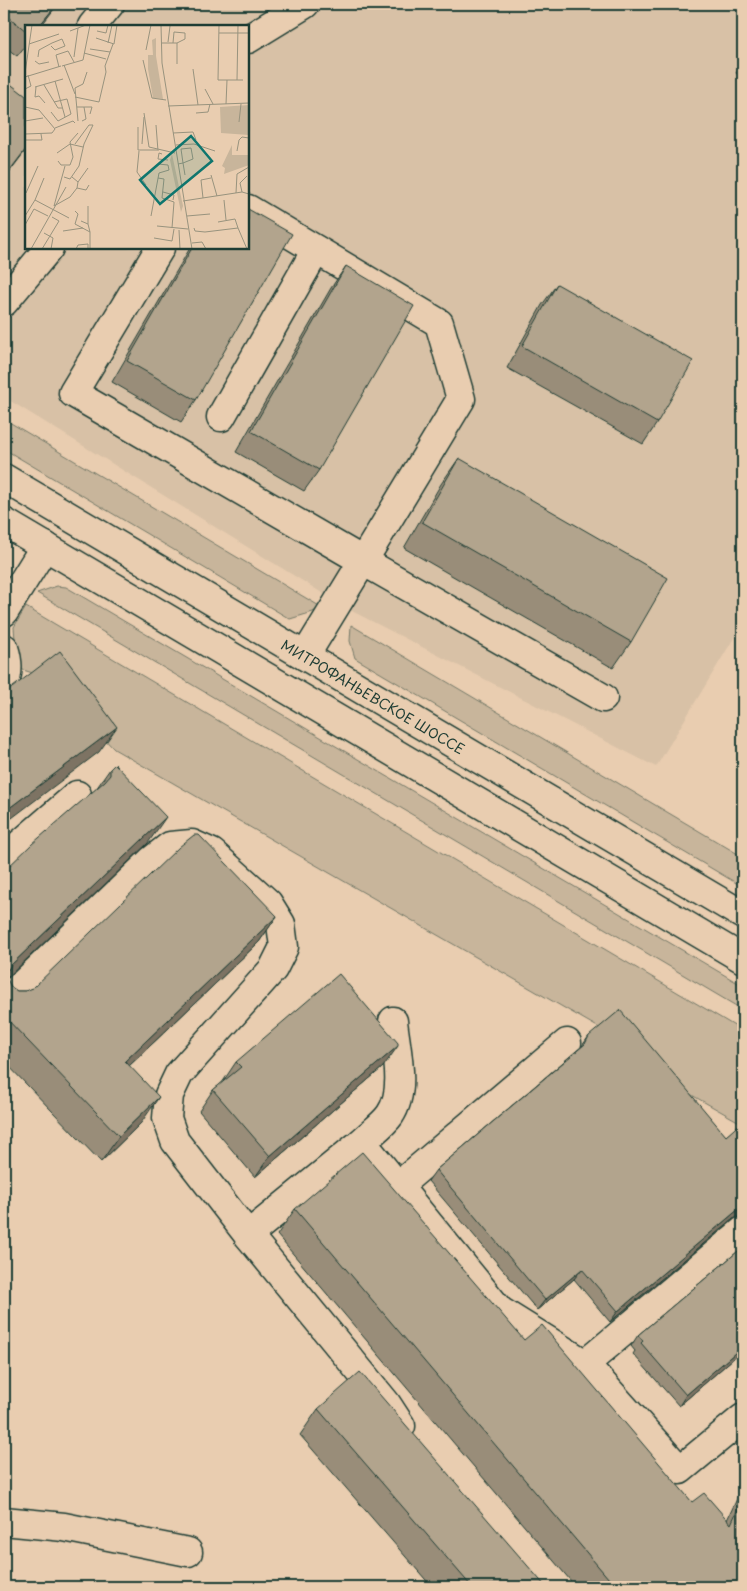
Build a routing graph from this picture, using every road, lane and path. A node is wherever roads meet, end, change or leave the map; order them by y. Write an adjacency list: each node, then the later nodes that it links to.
1 (110, 4): 3 (main road)
2 (305, 4): 4 (main road)
3 (93, 25)
4 (249, 38)
5 (249, 210): 8 (main road)
6 (48, 249): 9 (main road)
7 (159, 249): 14 (main road)
8 (316, 250): 10 (main road); 14 (main road)
9 (4, 302)
10 (221, 417)
11 (4, 478): 17 (main road, МИТРОФАНЬЕВСКОЕ ШОССЕ)
12 (4, 522): 13 (main road)
13 (45, 546): 15 (main road); 23 (main road)
14 (363, 561): 17 (main road); 19 (main road)
15 (4, 612)
16 (4, 648): 18 (main road)
17 (305, 656): 22 (main road, МИТРОФАНЬЕВСКОЕ ШОССЕ)
18 (4, 685)
19 (603, 698)
20 (77, 795): 21 (main road)
21 (4, 858)
22 (743, 915)
23 (743, 958)
24 (4, 1002): 30 (main road)
25 (393, 1021): 27 (main road)
26 (566, 1043): 28 (main road)
27 (362, 1142): 28 (main road); 30 (main road)
28 (398, 1186): 31 (main road)
29 (743, 1231): 31 (main road)
30 (248, 1235): 33 (main road)
31 (585, 1364): 32 (main road)
32 (743, 1418)
33 (414, 1446)
34 (4, 1521): 35 (main road)
35 (188, 1552)

